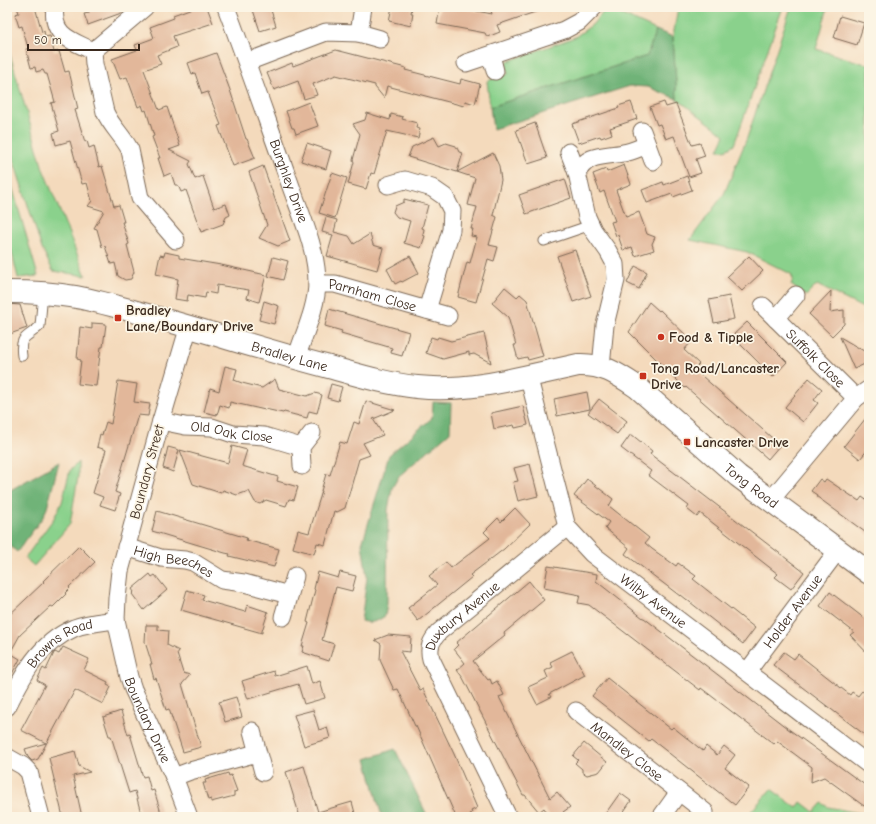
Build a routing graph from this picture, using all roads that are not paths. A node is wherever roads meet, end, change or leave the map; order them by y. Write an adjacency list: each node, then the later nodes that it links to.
1 (55, 7): 8 (street)
2 (145, 7): 8 (street)
3 (226, 7): 9 (street, Burghley Drive)
4 (363, 7): 6 (street)
5 (594, 7): 10 (street)
6 (359, 33): 7 (street); 9 (street)
7 (380, 39)
8 (93, 51): 16 (street)
9 (247, 62): 18 (street, Burghley Drive)
10 (466, 63)
11 (647, 146): 13 (street)
12 (569, 152): 13 (street)
13 (577, 173): 15 (street)
14 (388, 185): 23 (street, Parnham Close)
15 (591, 225): 17 (lane); 29 (street)
16 (176, 240)
17 (544, 241)
18 (317, 284): 23 (street, Parnham Close); 28 (street, Burghley Drive)
19 (7, 292): 20 (street, Bradley Lane)
20 (43, 293): 26 (street, Bradley Lane); 27 (lane)
21 (796, 295): 25 (street, Suffolk Close)
22 (763, 306): 25 (street, Suffolk Close)
23 (427, 310): 24 (street, Parnham Close)
24 (448, 316)
25 (776, 318): 31 (street, Suffolk Close)
26 (189, 326): 28 (street, Bradley Lane); 32 (street, Boundary Street)
27 (22, 356)
28 (296, 359): 30 (street, Bradley Lane)
29 (601, 367): 30 (street, Tong Road); 36 (street, Tong Road)
30 (528, 375): 37 (street, Wilby Avenue)
31 (862, 394): 36 (street)
32 (161, 421): 34 (street, Old Oak Close); 38 (street, Boundary Street)
33 (312, 433): 34 (street)
34 (301, 447): 35 (street)
35 (302, 466)
36 (770, 501): 39 (street, Tong Road)
37 (567, 527): 45 (street, Wilby Avenue); 58 (street, Duxbury Avenue)
38 (126, 547): 42 (street, High Beeches); 44 (street, Boundary Street)
39 (838, 550): 40 (street, Tong Road); 45 (street, Holder Avenue)
40 (869, 573)
41 (295, 576): 42 (street)
42 (289, 595): 43 (street)
43 (283, 617)
44 (116, 620): 46 (street, Browns Road); 53 (street, Boundary Drive)
45 (747, 672): 51 (street, Wilby Avenue)
46 (7, 708)
47 (576, 711): 54 (street, Mandley Close)
48 (252, 731): 49 (street)
49 (257, 753): 52 (street); 53 (street)
50 (7, 757): 56 (street)
51 (869, 765)
52 (263, 772)
53 (174, 778): 57 (street, Boundary Drive)
54 (679, 792): 55 (street, Mandley Close); 59 (street)
55 (705, 812)
56 (41, 817)
57 (189, 817)
58 (508, 817)
59 (661, 817)

